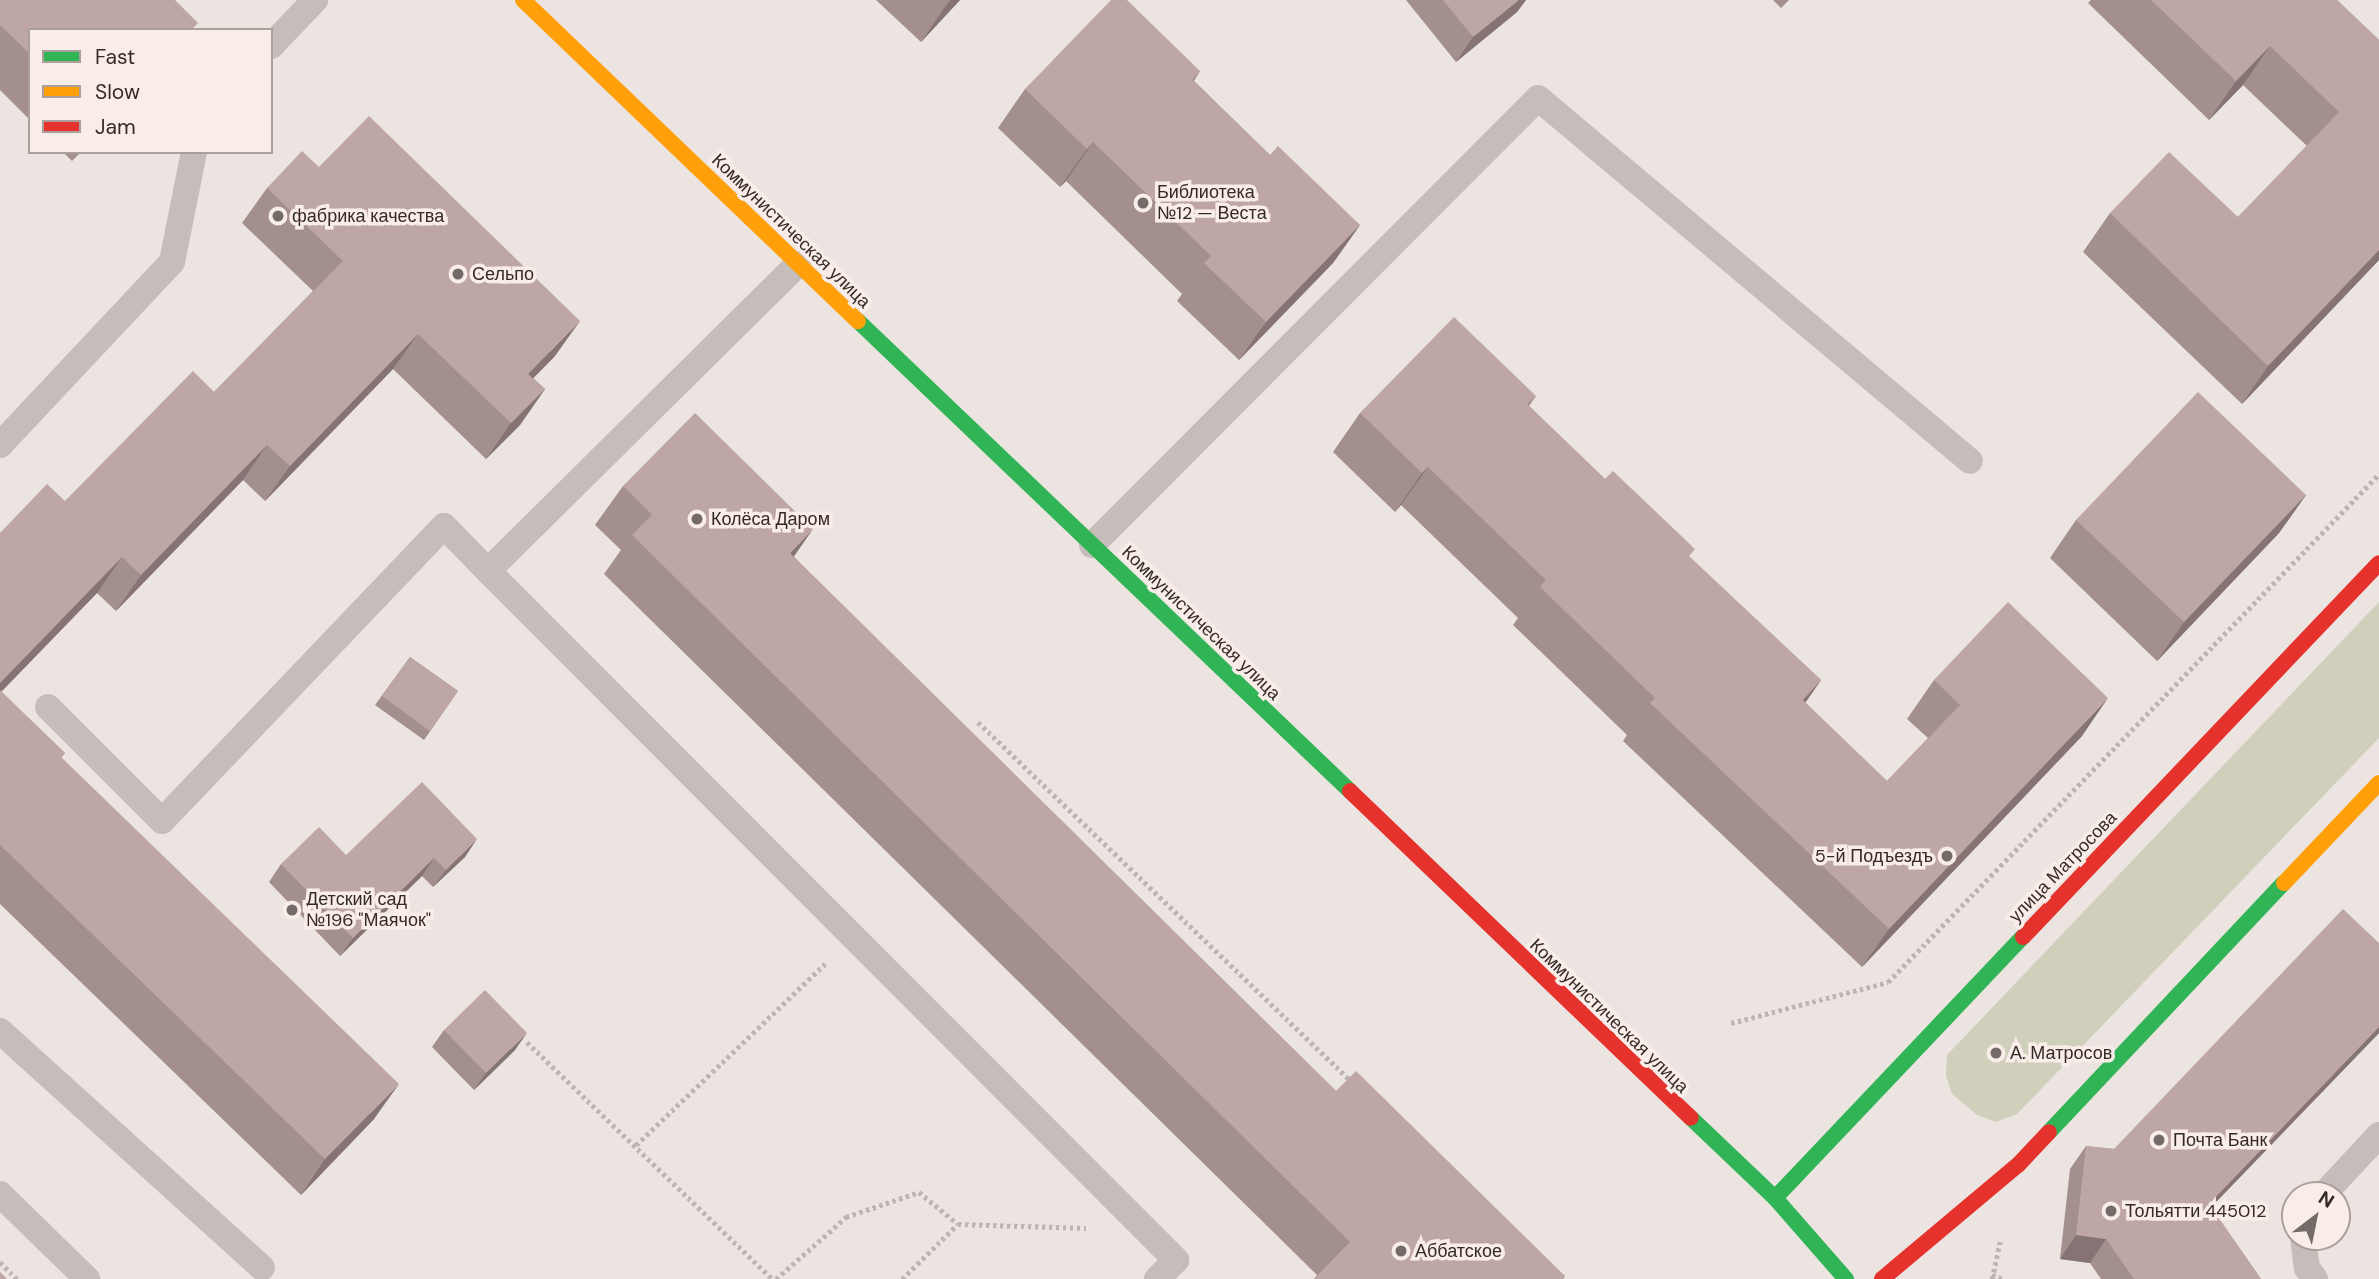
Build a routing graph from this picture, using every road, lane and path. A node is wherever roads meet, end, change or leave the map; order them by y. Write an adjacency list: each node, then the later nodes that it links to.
1 (316, 0): 3 (lane)
2 (523, 0): 5 (main road, Коммунистическая улица)
3 (273, 44)
4 (194, 154): 6 (lane)
5 (798, 264): 9 (main road, Коммунистическая улица); 11 (lane)
6 (0, 445)
7 (1970, 461): 9 (lane)
8 (2379, 474): 16 (path)
9 (1092, 545): 24 (main road, Коммунистическая улица)
10 (2379, 563): 24 (main road, улица Матросова)
11 (488, 571): 12 (lane); 15 (lane)
12 (48, 707)
13 (978, 722): 19 (path)
14 (2379, 783): 37 (main road)
15 (853, 936): 21 (path); 26 (lane)
16 (1731, 1023)
17 (0, 1031): 29 (lane)
18 (527, 1042): 21 (path)
19 (1356, 1086)
20 (2379, 1135): 22 (lane)
21 (636, 1145): 33 (path)
22 (2336, 1181)
23 (0, 1194): 32 (lane)
24 (1775, 1198): 36 (main road, Коммунистическая улица)
25 (958, 1224): 26 (path); 33 (path); 34 (path)
26 (1146, 1230): 35 (lane)
27 (2305, 1251): 39 (lane)
28 (0, 1262): 31 (path)
29 (262, 1268)
30 (1992, 1275): 38 (path)
31 (18, 1279)
32 (87, 1279)
33 (774, 1279)
34 (902, 1279)
35 (1157, 1279)
36 (1846, 1279)
37 (1882, 1279)
38 (2004, 1279)
39 (2315, 1279)

